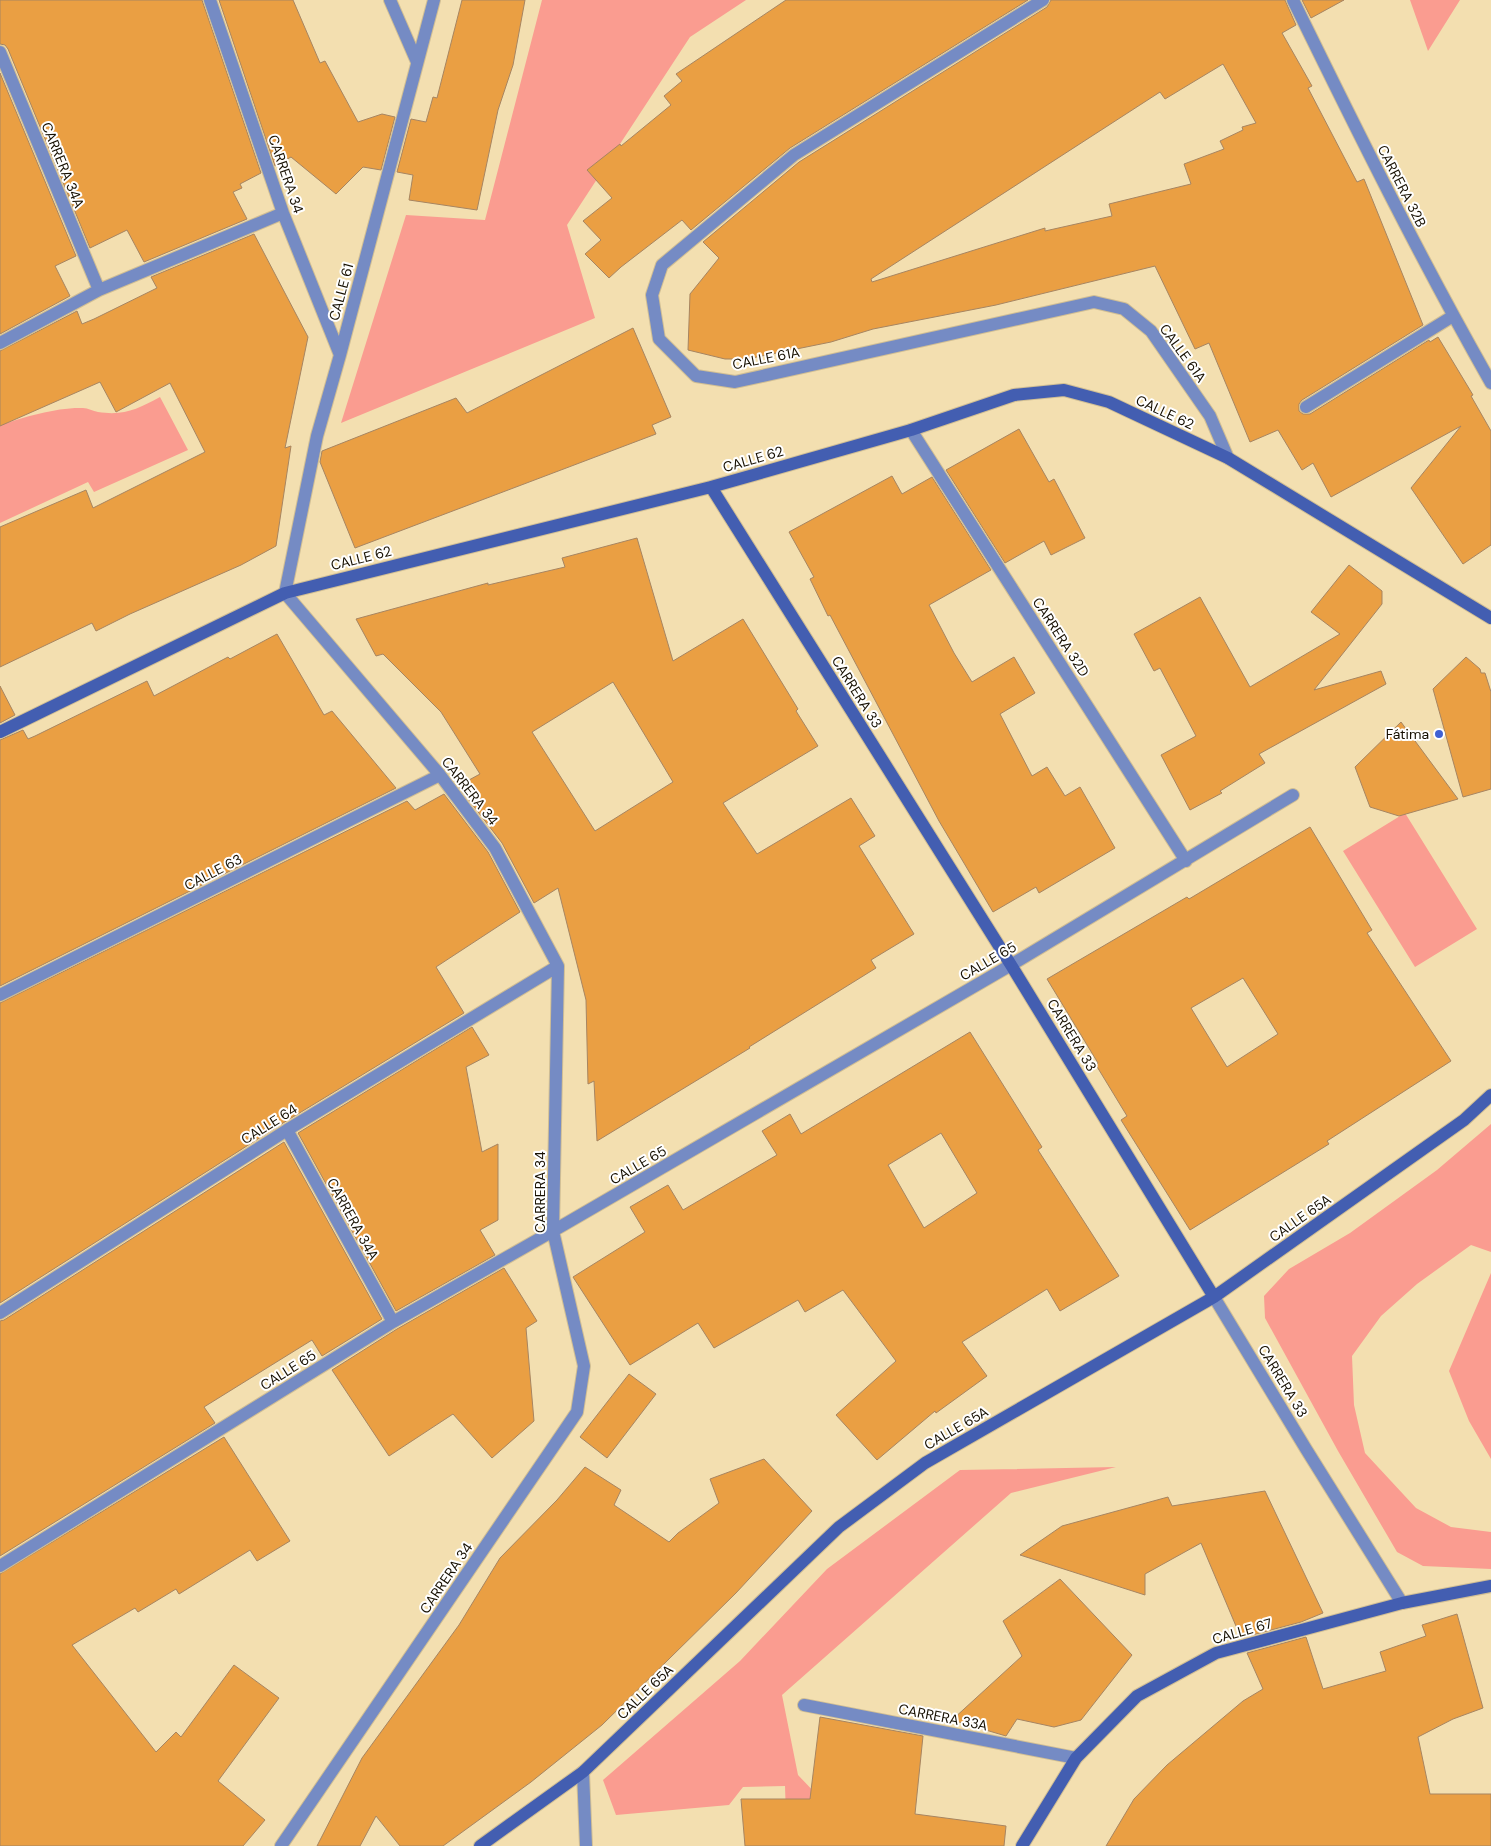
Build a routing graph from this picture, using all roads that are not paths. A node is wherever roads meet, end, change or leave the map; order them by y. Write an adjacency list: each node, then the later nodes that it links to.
1 (210, 0): 8 (street, CARRERA 34)
2 (390, 0): 7 (street)
3 (434, 0): 7 (street, CALLE 61)
4 (1043, 0): 16 (street, CALLE 61A)
5 (1293, 0): 10 (street, CARRERA 32B)
6 (0, 52): 9 (street, CARRERA 34A)
7 (417, 62): 12 (street, CALLE 61)
8 (283, 214): 9 (street); 12 (street, CARRERA 34)
9 (99, 290): 11 (street)
10 (1453, 316): 13 (street, CARRERA 32B); 14 (street)
11 (0, 343)
12 (340, 355): 18 (street, CALLE 61)
13 (1491, 383)
14 (1306, 407)
15 (911, 430): 16 (main road, CALLE 62); 17 (main road, CALLE 62); 23 (street, CARRERA 32D)
16 (1228, 458): 19 (main road, CALLE 62)
17 (711, 487): 18 (main road, CALLE 62); 24 (main road, CARRERA 33)
18 (285, 593): 20 (main road, CALLE 62); 21 (street, CARRERA 34)
19 (1491, 618)
20 (0, 732)
21 (440, 775): 25 (street, CARRERA 34); 26 (street, CALLE 63)
22 (1294, 795): 23 (street, CALLE 65)
23 (1186, 861): 24 (street, CALLE 65)
24 (1011, 965): 29 (street, CALLE 65); 30 (main road, CARRERA 33)
25 (558, 966): 28 (street, CALLE 64); 29 (street, CARRERA 34)
26 (0, 995)
27 (1491, 1095): 30 (main road, CALLE 65A)
28 (287, 1130): 31 (street, CALLE 64); 32 (street, CARRERA 34A)
29 (553, 1231): 32 (street, CALLE 65); 39 (street, CARRERA 34)
30 (1214, 1297): 35 (street, CARRERA 33); 38 (main road, CALLE 65A)
31 (0, 1314)
32 (394, 1322): 33 (street, CALLE 65)
33 (0, 1566)
34 (1491, 1586): 35 (main road, CALLE 67)
35 (1402, 1603): 37 (main road, CALLE 67)
36 (804, 1705): 37 (street, CARRERA 33A)
37 (1076, 1758): 42 (main road, CALLE 67)
38 (583, 1772): 40 (main road, CALLE 65A); 41 (street)
39 (281, 1846)
40 (480, 1846)
41 (586, 1846)
42 (1022, 1846)

